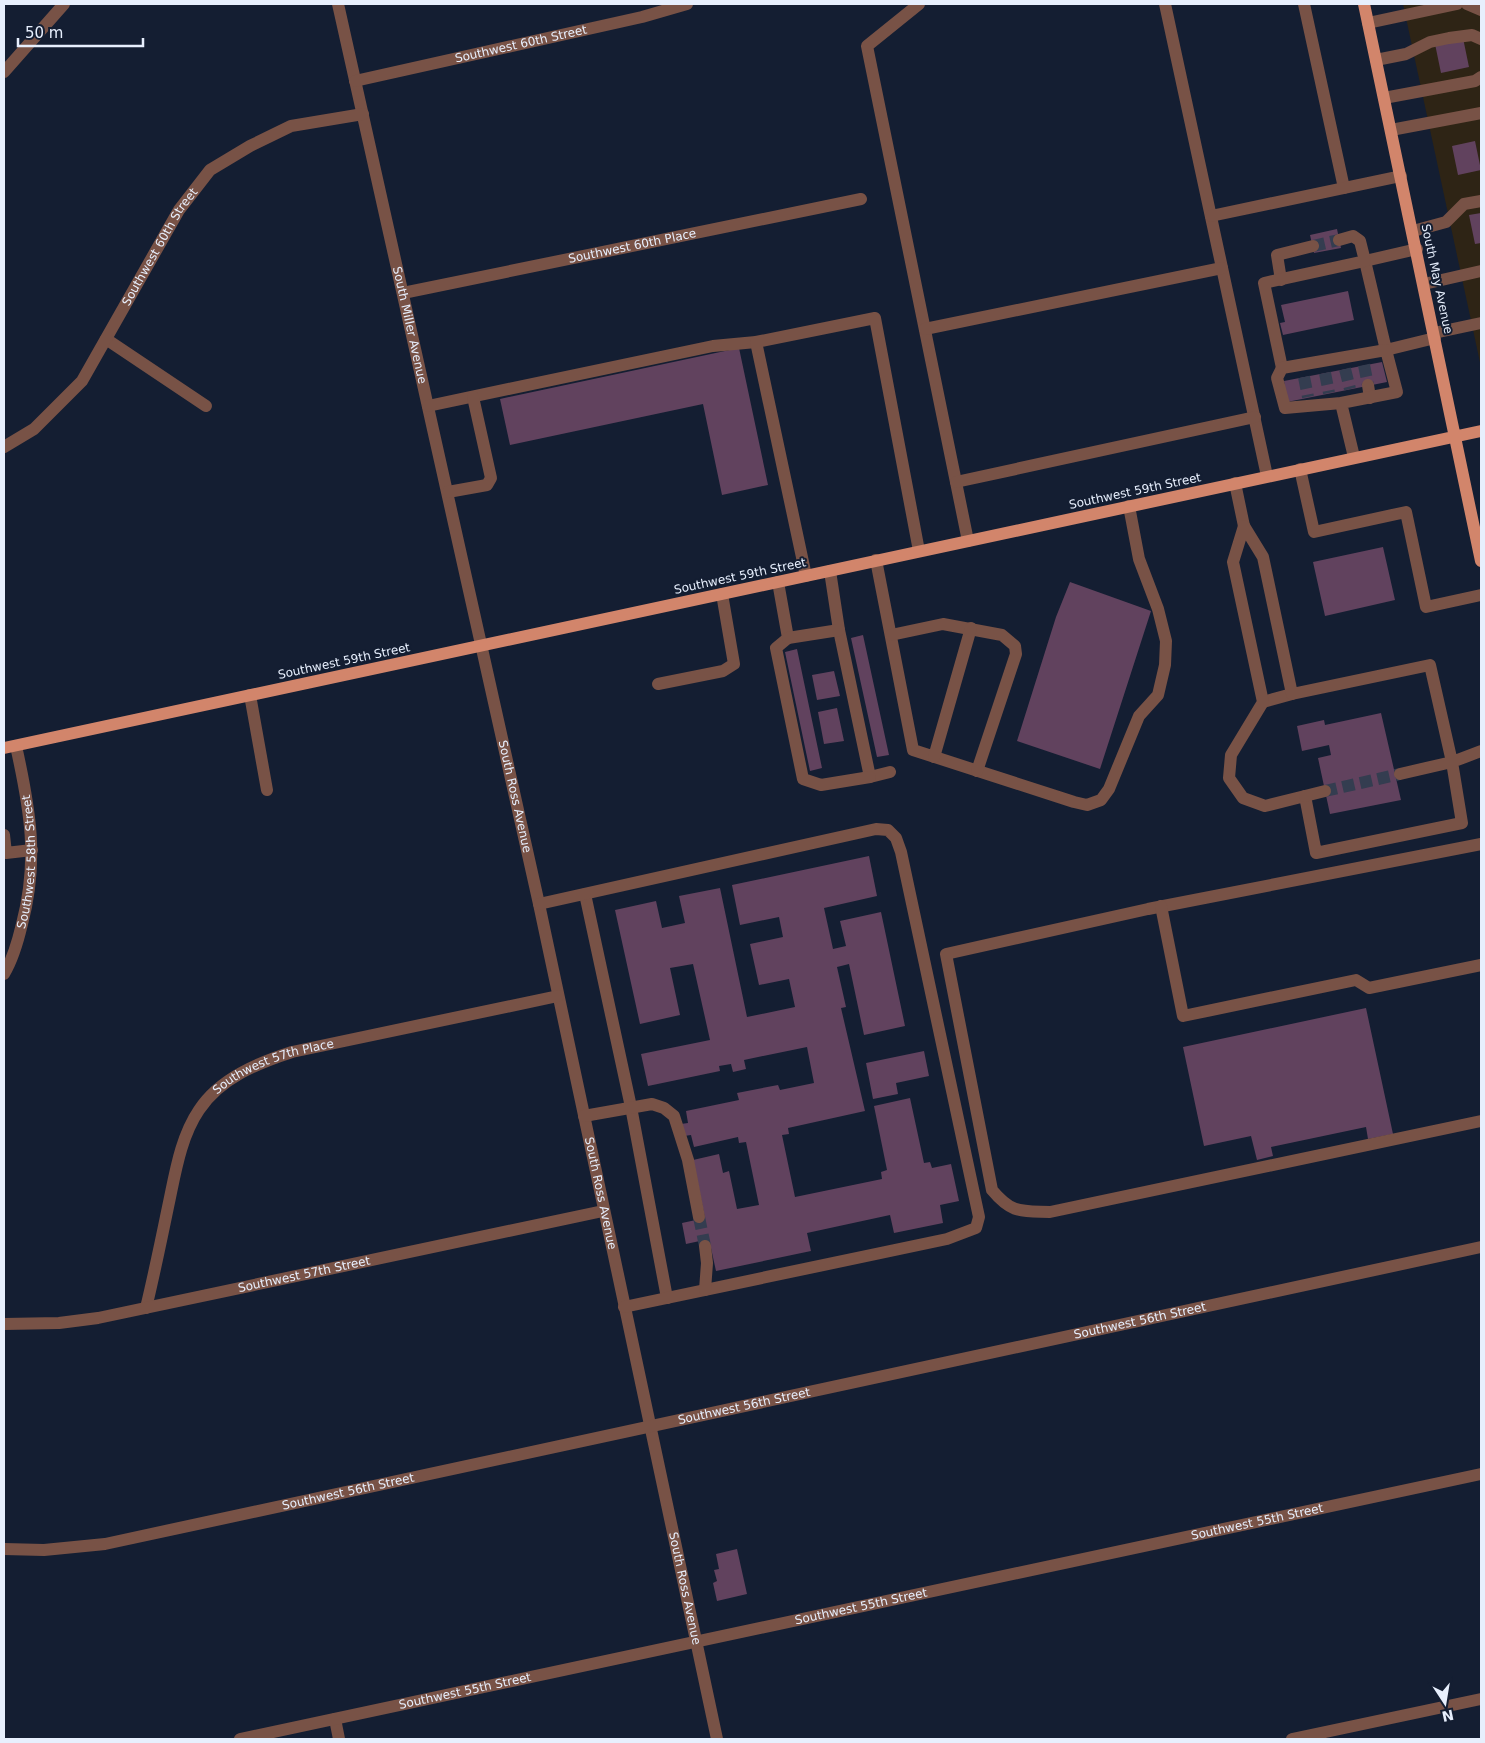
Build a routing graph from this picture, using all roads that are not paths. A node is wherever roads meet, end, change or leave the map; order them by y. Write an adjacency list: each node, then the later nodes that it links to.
1 (64, 4): 14 (street)
2 (338, 4): 16 (street, South Miller Avenue)
3 (687, 4): 16 (street, Southwest 60th Street)
4 (919, 4): 37 (street)
5 (1165, 4): 25 (street)
6 (1304, 4): 22 (street)
7 (1364, 4): 11 (main road, South May Avenue)
8 (1457, 4): 11 (street)
9 (1467, 4): 10 (street)
10 (1481, 10)
11 (1368, 23): 13 (main road, South May Avenue)
12 (1481, 39): 13 (street)
13 (1376, 60): 17 (main road, South May Avenue)
14 (4, 72)
15 (1481, 77): 17 (street)
16 (355, 81): 19 (street, South Miller Avenue)
17 (1384, 98): 20 (main road, South May Avenue)
18 (1481, 113): 20 (street)
19 (363, 114): 35 (street, South Miller Avenue); 39 (street, Southwest 60th Street)
20 (1391, 130): 21 (main road, South May Avenue)
21 (1401, 176): 22 (street); 26 (main road, South May Avenue)
22 (1344, 188): 25 (street)
23 (862, 199): 35 (street, Southwest 60th Place)
24 (1481, 201): 26 (street)
25 (1211, 216): 31 (street)
26 (1412, 231): 29 (main road, South May Avenue)
27 (1340, 240): 30 (street)
28 (1313, 246): 33 (street)
29 (1417, 249): 30 (street); 34 (main road, South May Avenue)
30 (1365, 261): 33 (street); 41 (street)
31 (1222, 268): 37 (street); 47 (street)
32 (1481, 271): 34 (street)
33 (1281, 280): 42 (street)
34 (1424, 284): 38 (main road, South May Avenue)
35 (403, 293): 46 (street, South Miller Avenue)
36 (1481, 323): 38 (street)
37 (925, 329): 54 (street)
38 (1435, 336): 41 (street); 49 (main road, South May Avenue)
39 (106, 339): 45 (street); 50 (street, Southwest 60th Street)
40 (756, 342): 43 (street); 60 (street); 64 (street)
41 (1386, 350): 42 (street); 44 (street)
42 (1282, 368): 44 (street)
43 (473, 397): 46 (street); 56 (street)
44 (1341, 398): 51 (street)
45 (206, 406)
46 (428, 406): 56 (street, South Miller Avenue)
47 (1255, 417): 53 (street); 54 (street)
48 (1481, 431): 49 (main road, Southwest 59th Street)
49 (1455, 436): 51 (main road, Southwest 59th Street); 62 (main road, South May Avenue)
50 (4, 447)
51 (1354, 457): 52 (main road, Southwest 59th Street)
52 (1300, 469): 53 (main road, Southwest 59th Street); 67 (street)
53 (1267, 476): 55 (main road, Southwest 59th Street)
54 (956, 482): 59 (street)
55 (1236, 483): 57 (main road, Southwest 59th Street); 58 (street)
56 (448, 492): 72 (street, South Miller Avenue)
57 (1129, 506): 59 (main road, Southwest 59th Street); 81 (street)
58 (1244, 526): 74 (street); 76 (street)
59 (968, 541): 60 (main road, Southwest 59th Street)
60 (919, 551): 61 (main road, Southwest 59th Street)
61 (876, 560): 63 (main road, Southwest 59th Street); 70 (street)
62 (1481, 561)
63 (830, 571): 64 (main road, Southwest 59th Street); 69 (street)
64 (806, 576): 65 (main road, Southwest 59th Street)
65 (778, 582): 66 (main road, Southwest 59th Street); 71 (street)
66 (722, 594): 72 (main road, Southwest 59th Street); 73 (street)
67 (1481, 595)
68 (971, 628): 70 (street); 79 (street); 81 (street)
69 (839, 630): 71 (street); 84 (street)
70 (891, 635): 79 (street)
71 (788, 638): 84 (street)
72 (482, 646): 75 (main road, Southwest 59th Street); 93 (street, South Ross Avenue)
73 (658, 684)
74 (1292, 694): 76 (street); 80 (street)
75 (250, 695): 77 (main road, Southwest 59th Street); 85 (street)
76 (1263, 702): 87 (street)
77 (10, 747): 90 (street, Southwest 58th Street)
78 (1481, 751): 80 (street)
79 (934, 757): 81 (street)
80 (1452, 762): 83 (street); 87 (street)
81 (976, 771)
82 (890, 772): 84 (street)
83 (1400, 774)
84 (870, 777)
85 (267, 790)
86 (1325, 791): 87 (street)
87 (1305, 796)
88 (4, 834): 91 (street)
89 (1481, 844): 94 (street)
90 (32, 850): 91 (street); 96 (street, Southwest 58th Street)
91 (5, 854)
92 (585, 894): 93 (street); 98 (street); 105 (street)
93 (539, 904): 97 (street, South Ross Avenue)
94 (1161, 906): 95 (street); 100 (street)
95 (1481, 965)
96 (4, 974)
97 (558, 996): 99 (street, South Ross Avenue); 108 (street, Southwest 57th Place)
98 (631, 1107): 99 (street); 102 (street); 106 (street)
99 (584, 1116): 101 (street, South Ross Avenue)
100 (1481, 1121)
101 (603, 1210): 107 (street, South Ross Avenue); 108 (street, Southwest 57th Street)
102 (698, 1217)
103 (705, 1246): 105 (street)
104 (1481, 1247): 110 (street, Southwest 56th Street)
105 (705, 1290): 106 (street)
106 (667, 1298): 107 (street)
107 (624, 1307): 110 (street, South Ross Avenue)
108 (146, 1308): 109 (street, Southwest 57th Street)
109 (4, 1324)
110 (650, 1426): 112 (street, Southwest 56th Street); 113 (street, South Ross Avenue)
111 (1481, 1474): 113 (street, Southwest 55th Street)
112 (4, 1549)
113 (695, 1642): 115 (street, Southwest 55th Street); 118 (street, South Ross Avenue)
114 (1481, 1699): 119 (street)
115 (335, 1719): 116 (street, Southwest 55th Street); 117 (street)
116 (240, 1739)
117 (339, 1739)
118 (717, 1739)
119 (1292, 1739)

